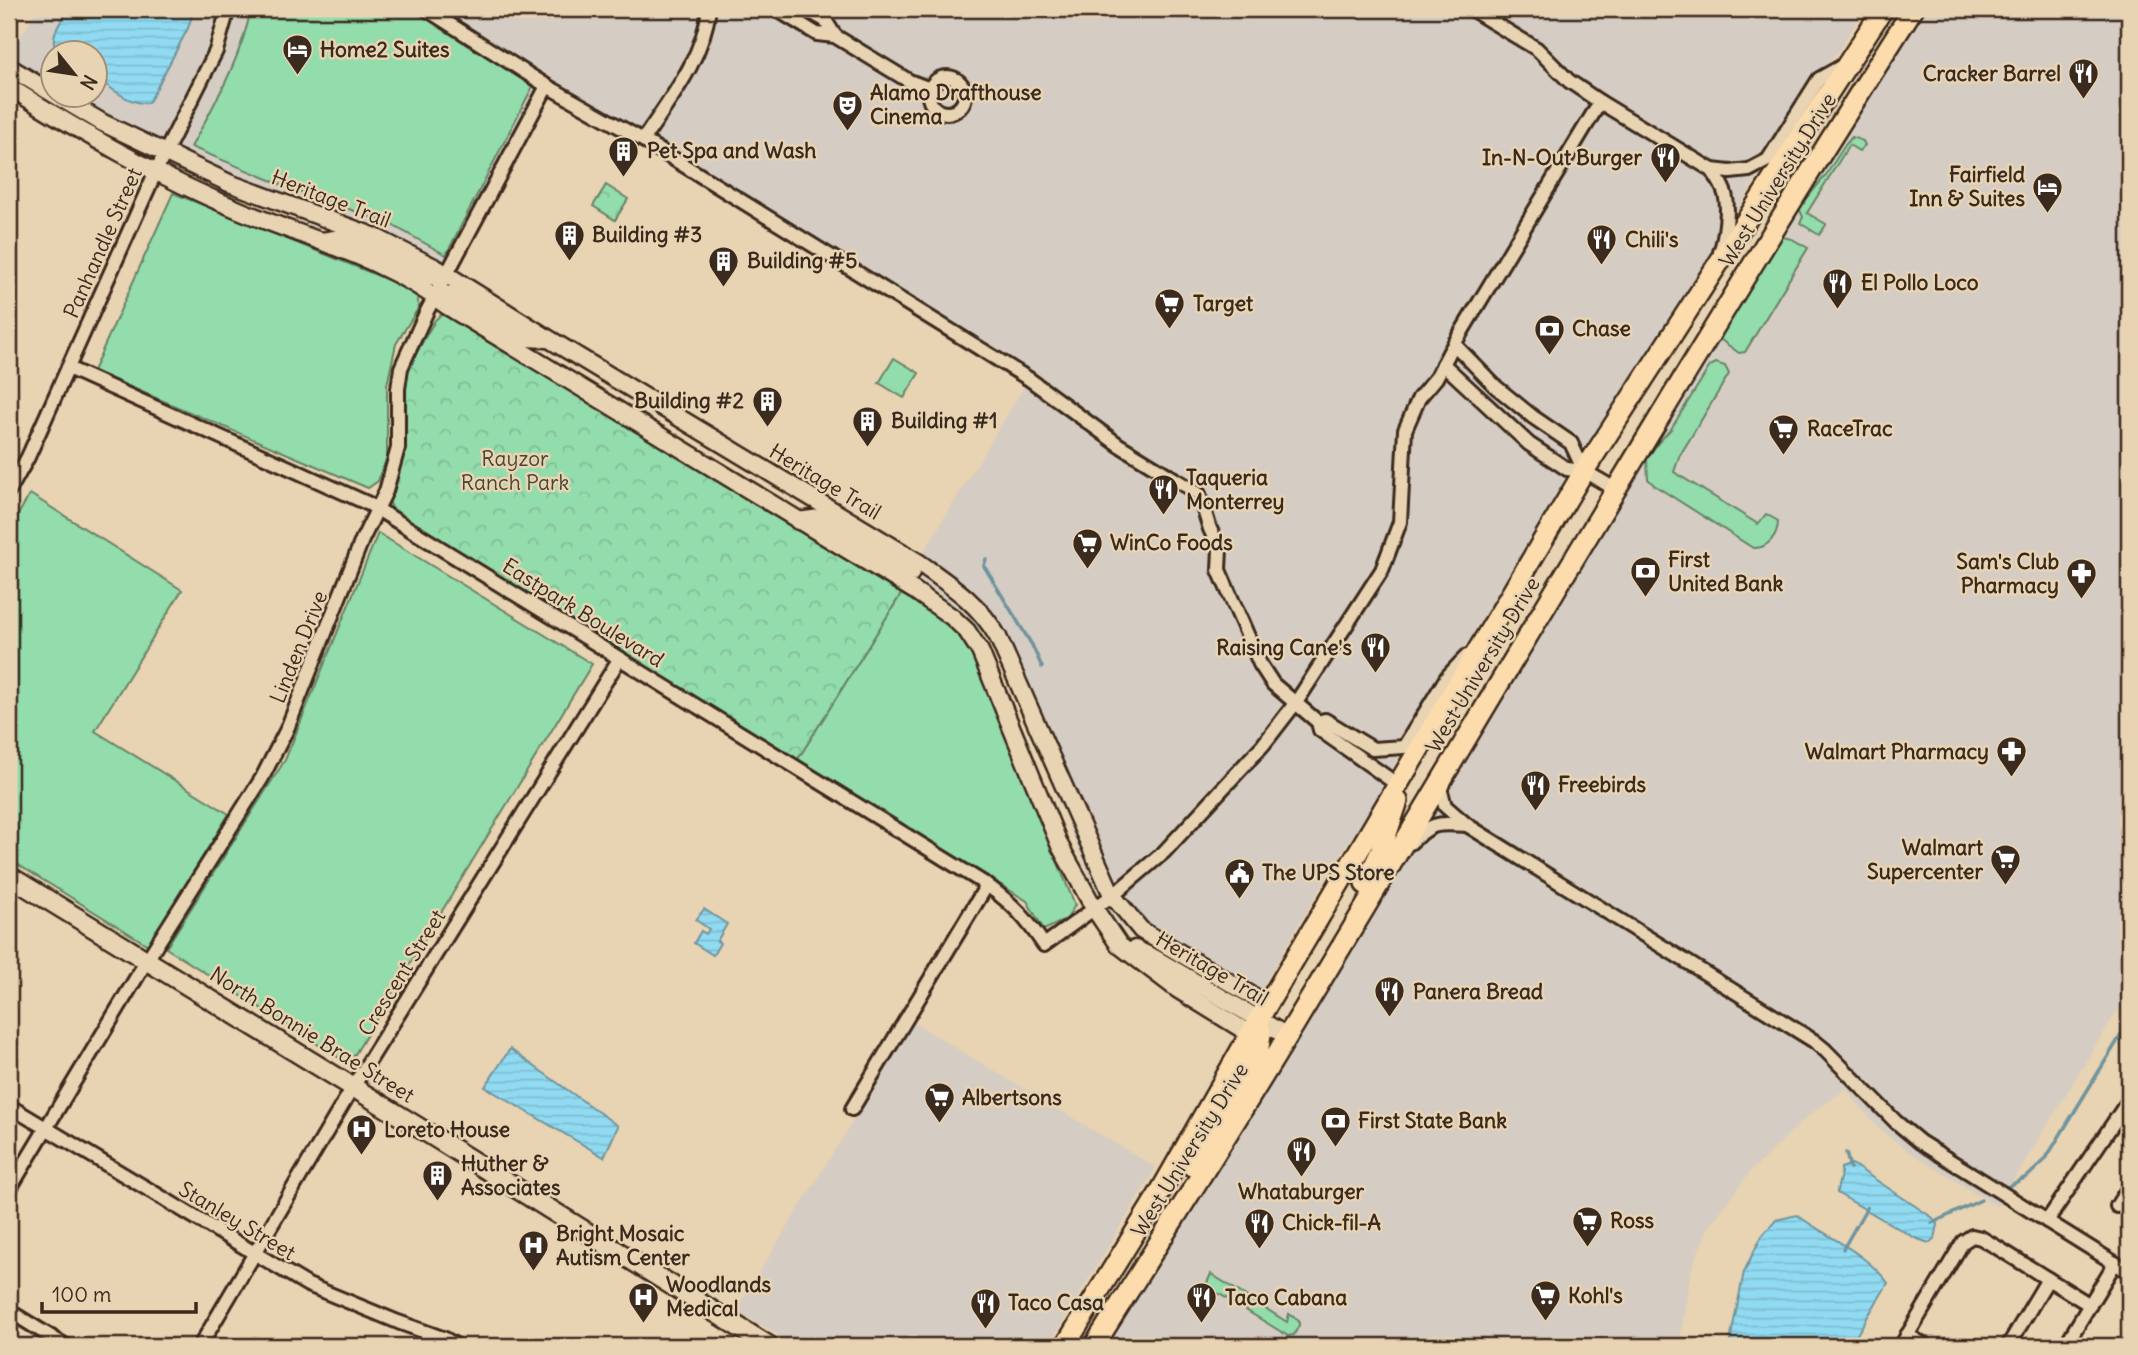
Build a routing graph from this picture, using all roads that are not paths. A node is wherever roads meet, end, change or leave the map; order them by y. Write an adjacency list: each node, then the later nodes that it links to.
1 (228, 9): 19 (street, Panhandle Street)
2 (426, 9): 13 (street)
3 (709, 9): 18 (street)
4 (776, 9): 9 (street)
5 (806, 9): 9 (street)
6 (1471, 9): 16 (street)
7 (1913, 9): 23 (main road, West University Drive)
8 (1881, 11): 10 (main road, West University Drive)
9 (835, 36): 15 (street)
10 (1847, 64): 20 (street); 22 (main road, West University Drive)
11 (9, 67): 12 (street, Heritage Trail)
12 (38, 85)
13 (547, 86): 18 (street); 25 (street, Linden Drive)
14 (9, 87): 21 (street, Heritage Trail)
15 (929, 89): 15 (street)
16 (1600, 102): 20 (street); 29 (street)
17 (77, 108): 19 (street, Heritage Trail)
18 (643, 141): 42 (street)
19 (166, 152): 21 (street, Panhandle Street); 25 (street, Heritage Trail)
20 (1712, 170): 26 (street)
21 (156, 171): 24 (street, Heritage Trail); 31 (street, Panhandle Street)
22 (1754, 207): 23 (main road); 26 (main road, West University Drive)
23 (1777, 222): 35 (main road, West University Drive)
24 (321, 241): 25 (street); 27 (street, Heritage Trail)
25 (447, 275): 27 (street, Linden Drive); 28 (street, Heritage Trail)
26 (1703, 287): 34 (main road, West University Drive)
27 (435, 296): 28 (street); 33 (street, Heritage Trail); 37 (street, Linden Drive)
28 (549, 339): 32 (street, Heritage Trail)
29 (1454, 344): 30 (street); 34 (street)
30 (1443, 364): 34 (street); 42 (street)
31 (68, 368): 36 (street, Panhandle Street); 37 (street, Eastpark Boulevard)
32 (677, 416): 33 (street); 52 (street, Heritage Trail)
33 (663, 439): 38 (street, Heritage Trail)
34 (1584, 471): 35 (street); 40 (main road, West University Drive)
35 (1615, 489): 45 (main road, West University Drive)
36 (9, 491)
37 (378, 510): 41 (street, Eastpark Boulevard); 54 (street, Linden Drive)
38 (798, 521): 39 (street); 53 (street, Heritage Trail)
39 (911, 573)
40 (1486, 636): 43 (street); 44 (main road, West University Drive)
41 (620, 658): 51 (street, Eastpark Boulevard); 58 (street, Crescent Street)
42 (1295, 704): 43 (street); 52 (street)
43 (1318, 722): 46 (street)
44 (1410, 764): 46 (main road, West University Drive); 57 (main road)
45 (1438, 784): 47 (street); 49 (main road, West University Drive)
46 (1398, 785): 48 (main road, West University Drive)
47 (1467, 825): 49 (street); 66 (street)
48 (1357, 855): 55 (main road); 56 (main road, West University Drive)
49 (1394, 858): 57 (main road, West University Drive)
50 (9, 876): 54 (main road, North Bonnie Brae Street)
51 (987, 885): 53 (street, Eastpark Boulevard); 61 (street)
52 (1112, 895): 53 (street); 55 (street, Heritage Trail)
53 (1094, 908): 56 (street, Heritage Trail)
54 (147, 960): 58 (main road, North Bonnie Brae Street); 62 (street, Linden Drive)
55 (1258, 999): 56 (main road)
56 (1254, 1027): 57 (street, Heritage Trail); 67 (main road); 79 (main road, West University Drive)
57 (1287, 1036): 67 (main road, West University Drive)
58 (354, 1087): 68 (street, Crescent Street); 78 (main road, North Bonnie Brae Street)
59 (2129, 1100): 66 (street)
60 (9, 1105): 62 (street, Stanley Street)
61 (852, 1108)
62 (46, 1128): 64 (street, Linden Drive); 68 (street, Stanley Street)
63 (2129, 1187): 65 (street)
64 (9, 1190)
65 (2117, 1206)
66 (2047, 1221): 69 (street)
67 (1167, 1228): 80 (main road, West University Drive)
68 (254, 1254): 76 (street, Crescent Street); 77 (street, Stanley Street)
69 (2115, 1263): 70 (street); 72 (street)
70 (2129, 1272)
71 (2048, 1279): 72 (street); 74 (street); 82 (street)
72 (2090, 1305): 83 (street)
73 (9, 1311): 75 (street)
74 (1904, 1341): 81 (street)
75 (66, 1346)
76 (200, 1346)
77 (457, 1346)
78 (769, 1346)
79 (1065, 1346)
80 (1094, 1346)
81 (1926, 1346)
82 (2008, 1346)
83 (2065, 1346)

